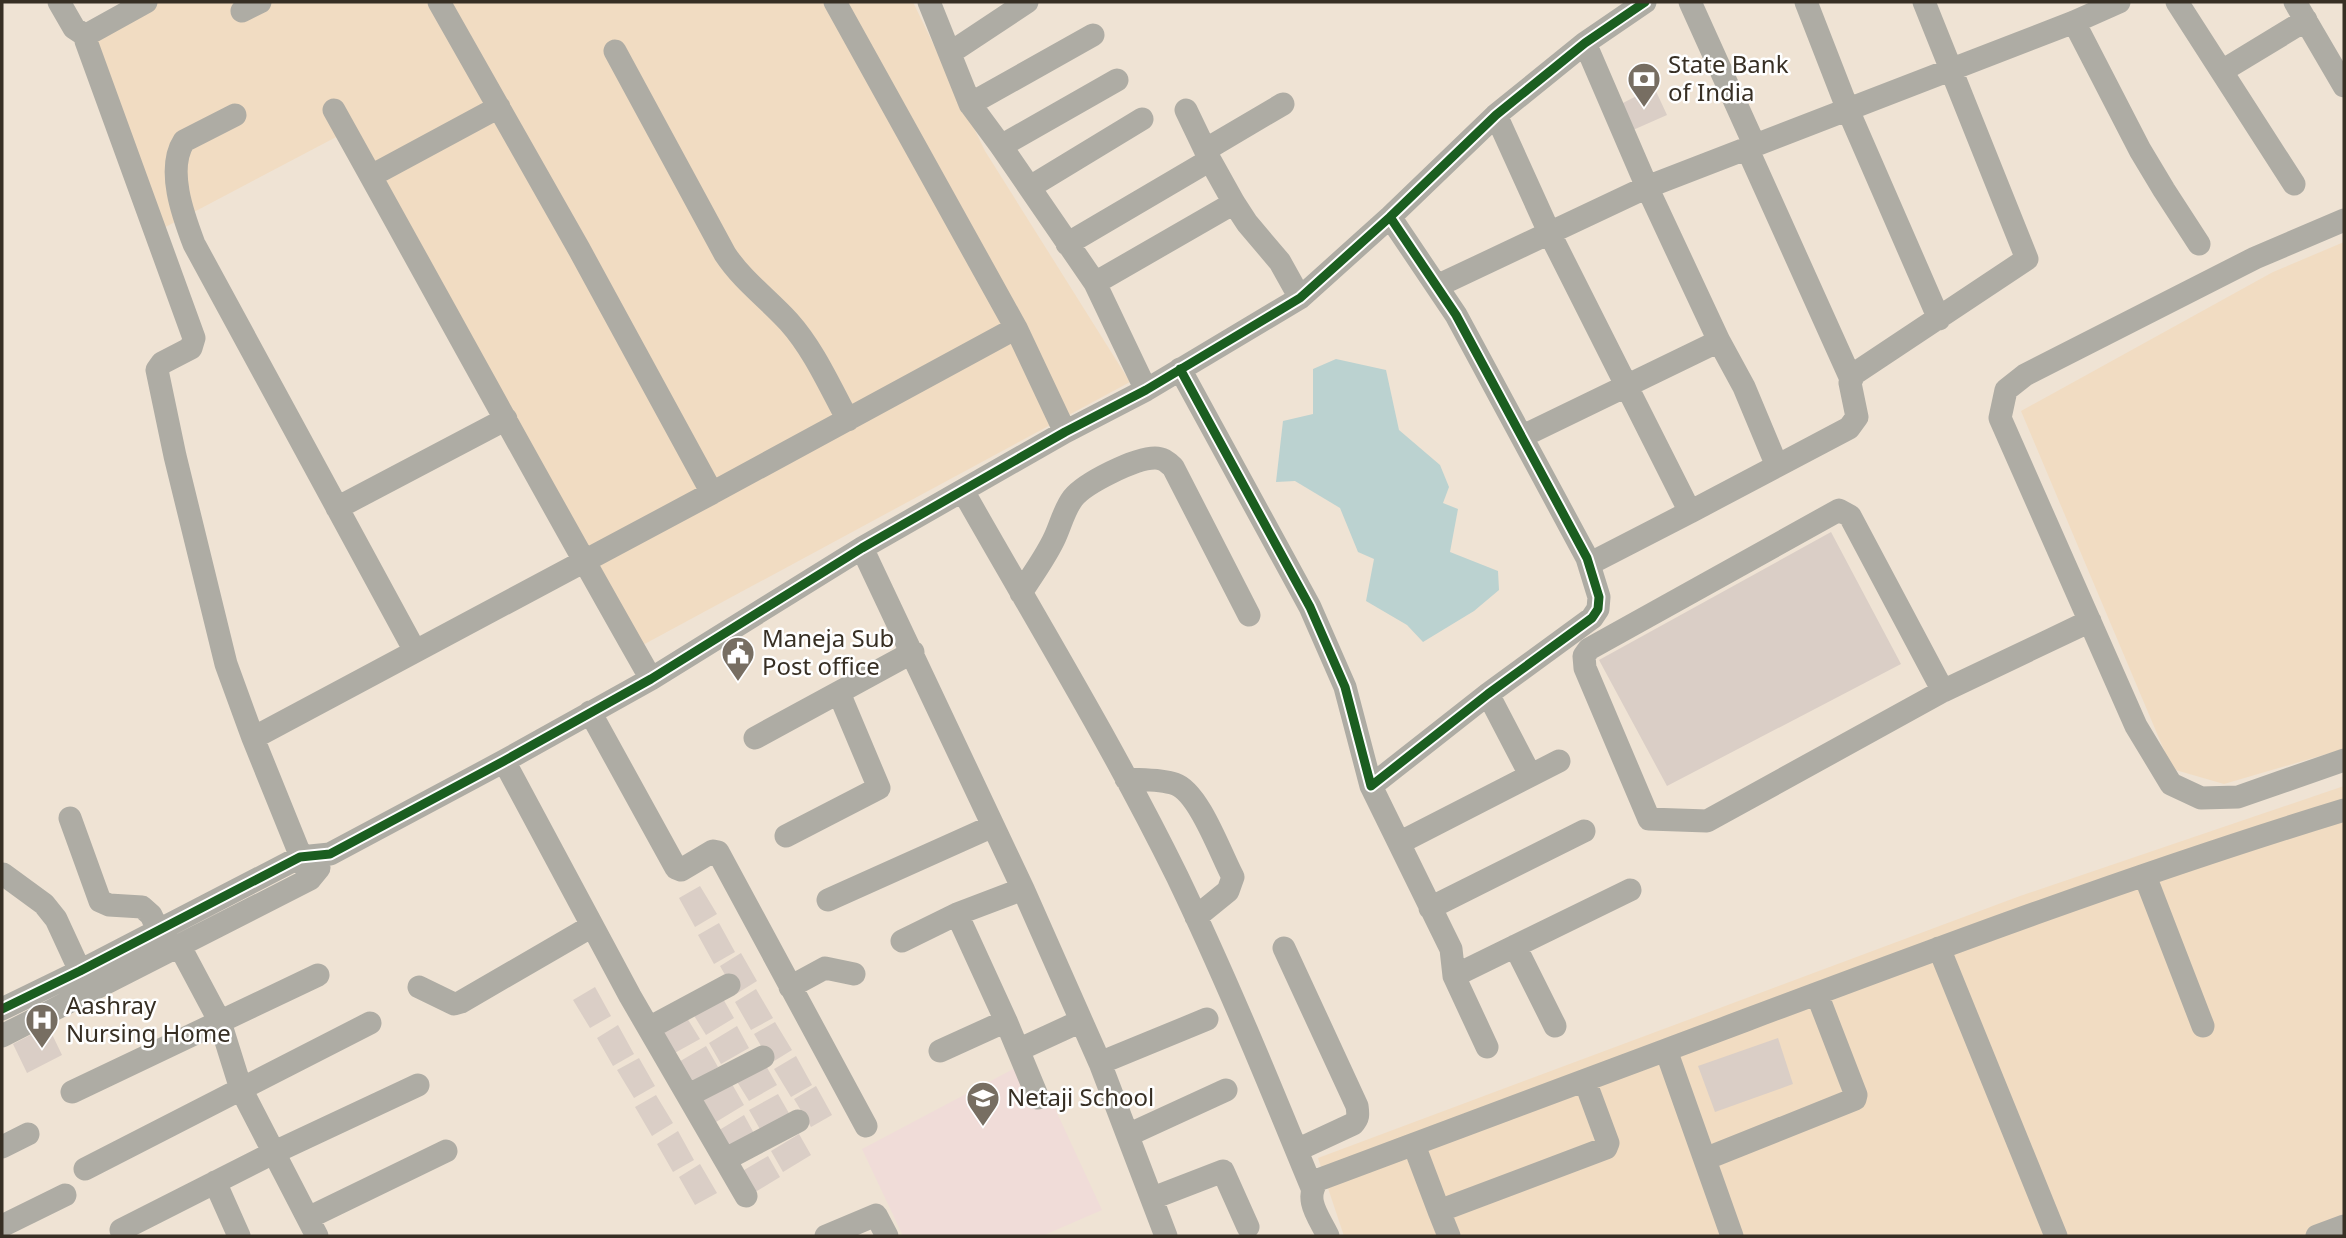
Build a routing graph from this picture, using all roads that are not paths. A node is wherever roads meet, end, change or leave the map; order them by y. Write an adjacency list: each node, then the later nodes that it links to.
1 (59, 2): 16 (street)
2 (146, 2): 16 (street)
3 (439, 2): 26 (street)
4 (835, 2): 50 (street)
5 (929, 2): 19 (street)
6 (1027, 2): 19 (street)
7 (1645, 2): 17 (street)
8 (1690, 2): 34 (street)
9 (1806, 2): 29 (street)
10 (1924, 2): 20 (street)
11 (2119, 2): 14 (street)
12 (2177, 2): 21 (street)
13 (2300, 11): 21 (street); 23 (street)
14 (2074, 22): 20 (street); 45 (street)
15 (1093, 35): 24 (street)
16 (86, 36): 78 (street)
17 (1585, 43): 31 (street); 39 (street)
18 (615, 51): 57 (street)
19 (950, 53): 24 (street)
20 (1952, 68): 29 (street); 49 (street)
21 (2222, 71): 37 (street)
22 (1117, 80): 33 (street)
23 (2344, 86)
24 (970, 104): 33 (street)
25 (1283, 104): 35 (street)
26 (499, 107): 36 (street); 62 (street)
27 (334, 110): 36 (street)
28 (1186, 110): 35 (street)
29 (1848, 110): 34 (street); 49 (street)
30 (235, 115): 63 (street)
31 (1496, 115): 41 (street); 43 (street)
32 (1142, 119): 38 (street)
33 (1001, 146): 38 (street)
34 (1751, 147): 39 (street); 53 (street)
35 (1208, 155): 40 (street); 44 (street)
36 (371, 176): 56 (street)
37 (2294, 184)
38 (1030, 187): 44 (street)
39 (1647, 187): 43 (street); 51 (street)
40 (1234, 203): 46 (street); 48 (street)
41 (1390, 217): 47 (street); 48 (street)
42 (2344, 220): 70 (street)
43 (1549, 232): 47 (street); 54 (street)
44 (1067, 244): 46 (street)
45 (2199, 244)
46 (1095, 283): 55 (street)
47 (1437, 286): 59 (street)
48 (1300, 298): 52 (street)
49 (1938, 319): 53 (street)
50 (1016, 328): 57 (street); 58 (street)
51 (1719, 341): 54 (street); 60 (street)
52 (1180, 369): 55 (street); 85 (street)
53 (1851, 379): 60 (street)
54 (1626, 385): 59 (street); 64 (street)
55 (1146, 390): 58 (street)
56 (506, 419): 63 (street); 66 (street)
57 (848, 420): 62 (street)
58 (1065, 432): 61 (street)
59 (1523, 436): 67 (street)
60 (1777, 467): 64 (street)
61 (963, 491): 65 (street); 68 (street)
62 (712, 493): 66 (street)
63 (337, 508): 71 (street)
64 (1690, 512): 67 (street)
65 (862, 548): 72 (street); 73 (street)
66 (583, 562): 71 (street); 73 (street)
67 (1589, 564): 76 (street)
68 (1021, 593): 69 (street); 84 (street)
69 (1249, 615)
70 (2090, 621): 74 (street); 80 (street)
71 (415, 651): 78 (street)
72 (913, 652): 75 (street); 88 (street)
73 (651, 679): 77 (street)
74 (1943, 691): 74 (street)
75 (839, 693): 79 (street); 90 (street)
76 (1489, 694): 83 (street); 85 (street)
77 (590, 712): 81 (street); 115 (street)
78 (253, 738): 93 (street)
79 (755, 738)
80 (2344, 760)
81 (504, 761): 92 (street); 103 (street)
82 (1559, 761): 91 (street)
83 (1525, 765)
84 (1126, 779): 102 (street); 102 (street)
85 (1371, 786): 91 (street)
86 (2344, 810): 95 (street)
87 (71, 818): 104 (street)
88 (993, 826): 97 (street); 99 (street)
89 (1584, 831): 100 (street)
90 (786, 836)
91 (1399, 843): 100 (street)
92 (330, 854): 93 (street); 96 (street)
93 (300, 857): 96 (street); 104 (street)
94 (3, 874): 110 (street)
95 (2145, 876): 109 (street); 125 (street)
96 (310, 879): 106 (street)
97 (1023, 889): 101 (street); 121 (street)
98 (1630, 890): 107 (street)
99 (828, 900)
100 (1430, 908): 113 (street)
101 (957, 914): 105 (street); 120 (street)
102 (1196, 917): 147 (street)
103 (592, 926): 116 (street); 126 (street)
104 (158, 930): 110 (street)
105 (902, 941)
106 (179, 945): 122 (street); 127 (street)
107 (1515, 946): 113 (street); 124 (street)
108 (1284, 948): 147 (street)
109 (1939, 948): 117 (street); 172 (street)
110 (80, 971): 118 (street)
111 (854, 974): 115 (street)
112 (318, 975): 122 (street)
113 (1454, 976): 128 (street)
114 (729, 985): 126 (street)
115 (790, 986): 142 (street)
116 (419, 987)
117 (1818, 994): 130 (street); 151 (street)
118 (2, 1009)
119 (1207, 1020): 133 (street)
120 (1006, 1021): 129 (street); 131 (street)
121 (1081, 1021): 129 (street); 133 (street)
122 (219, 1022): 136 (street); 138 (street)
123 (370, 1023): 136 (street)
124 (1555, 1026)
125 (2203, 1026)
126 (649, 1028): 139 (street)
127 (2, 1036)
128 (1487, 1047)
129 (1018, 1050): 140 (street)
130 (1666, 1050): 134 (street); 151 (street)
131 (940, 1051)
132 (763, 1057): 139 (street)
133 (1100, 1063): 144 (street)
134 (1585, 1081): 145 (street); 158 (street)
135 (418, 1085): 149 (street)
136 (241, 1089): 149 (street); 152 (street)
137 (1226, 1090): 144 (street)
138 (72, 1092)
139 (689, 1095): 150 (street)
140 (1038, 1098)
141 (798, 1121): 150 (street)
142 (866, 1126)
143 (28, 1134): 146 (street)
144 (1128, 1135): 157 (street)
145 (1414, 1145): 154 (street); 158 (street)
146 (2, 1147)
147 (1297, 1150): 154 (street)
148 (446, 1151): 162 (street)
149 (275, 1153): 153 (street); 162 (street)
150 (726, 1159): 156 (street)
151 (1705, 1159): 171 (street)
152 (85, 1169)
153 (215, 1182): 160 (street); 165 (street)
154 (1312, 1188): 169 (street)
155 (65, 1195): 159 (street)
156 (746, 1196)
157 (1153, 1198): 163 (street); 168 (street)
158 (1439, 1211): 170 (street)
159 (2, 1226)
160 (151, 1226): 164 (street)
161 (2344, 1226): 173 (street)
162 (312, 1227)
163 (1248, 1227)
164 (121, 1230)
165 (239, 1236)
166 (827, 1236): 167 (street)
167 (887, 1236)
168 (1166, 1236)
169 (1328, 1236)
170 (1449, 1236)
171 (1732, 1236)
172 (2056, 1236)
173 (2317, 1236)

